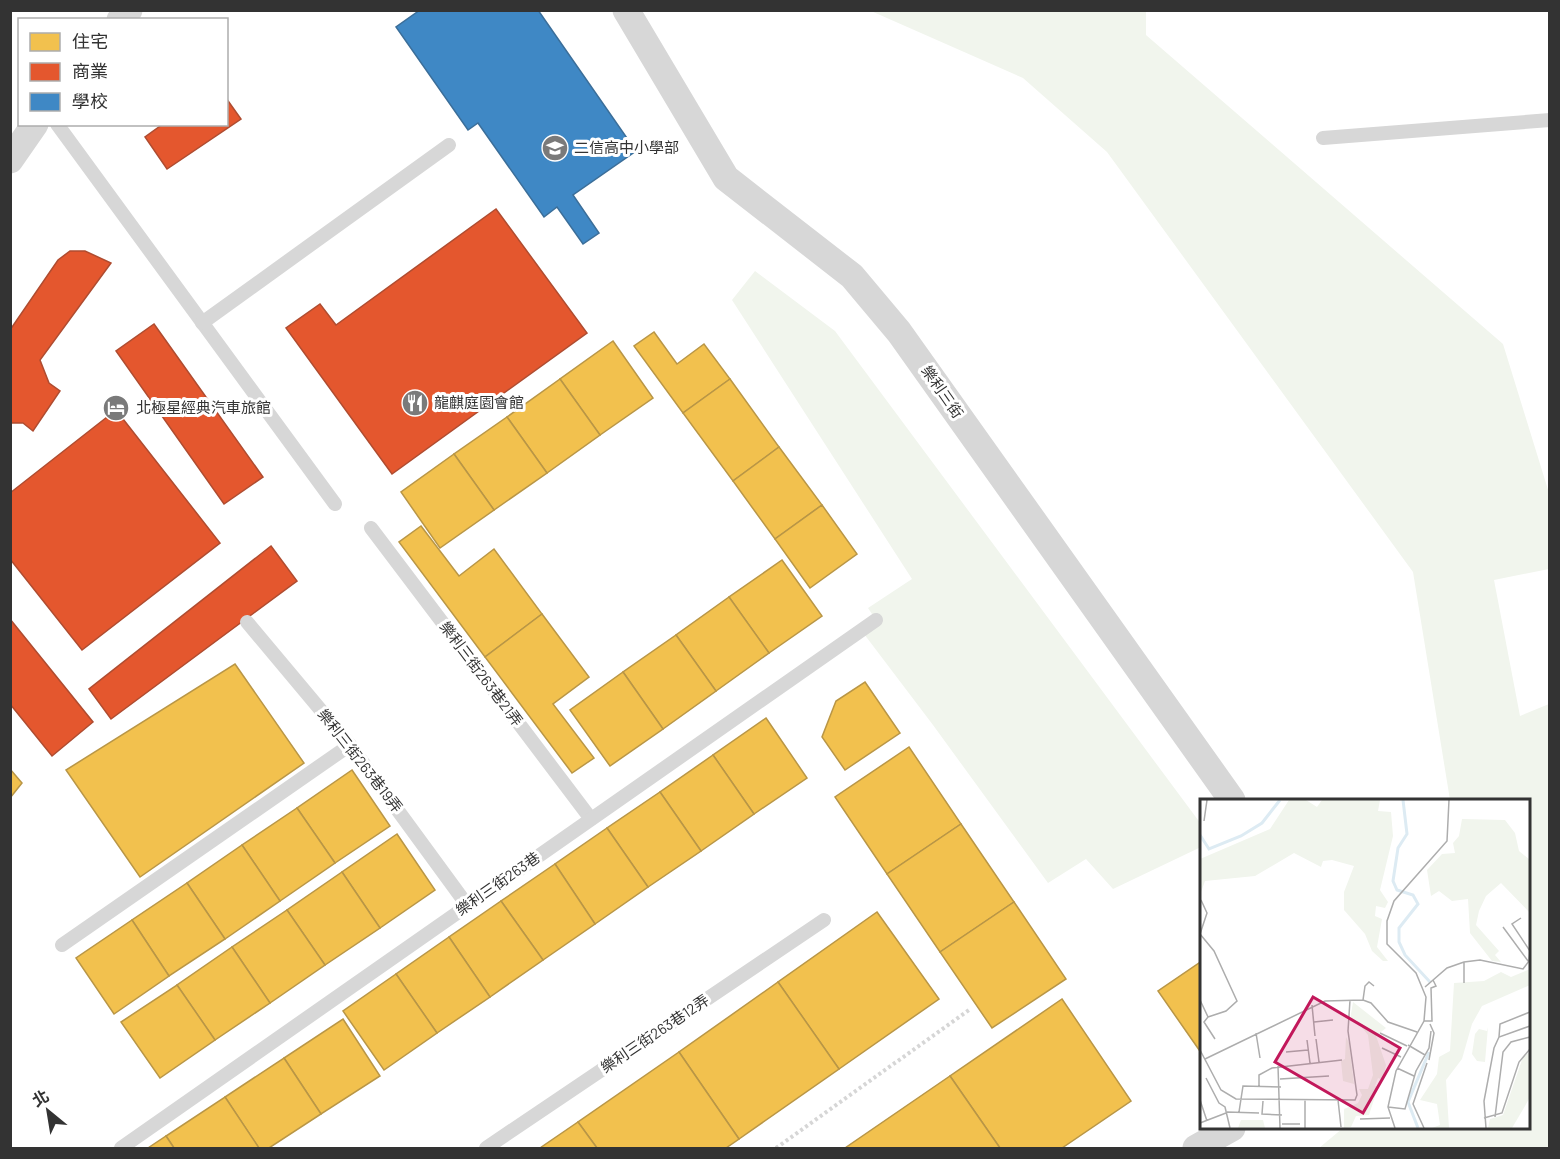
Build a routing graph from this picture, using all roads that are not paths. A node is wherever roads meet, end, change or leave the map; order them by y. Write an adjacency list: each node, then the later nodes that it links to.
1 (626, 10): 14 (street, 樂利三街)
2 (1550, 120): 5 (lane)
3 (34, 126): 7 (street)
4 (58, 126): 8 (lane)
5 (1323, 138)
6 (449, 145): 8 (lane)
7 (10, 160)
8 (202, 323): 9 (lane)
9 (335, 504)
10 (371, 528): 15 (lane, 樂利三街263巷21弄)
11 (876, 620): 15 (lane, 樂利三街263巷)
12 (247, 622): 13 (lane, 樂利三街263巷19弄)
13 (350, 745): 16 (lane, 樂利三街263巷19弄); 18 (lane)
14 (1231, 799)
15 (591, 819): 16 (lane, 樂利三街263巷)
16 (466, 905): 20 (lane, 樂利三街263巷)
17 (824, 920): 21 (lane, 樂利三街263巷12弄)
18 (62, 945)
19 (1230, 1129): 22 (street)
20 (121, 1149)
21 (486, 1149)
22 (1196, 1149)

